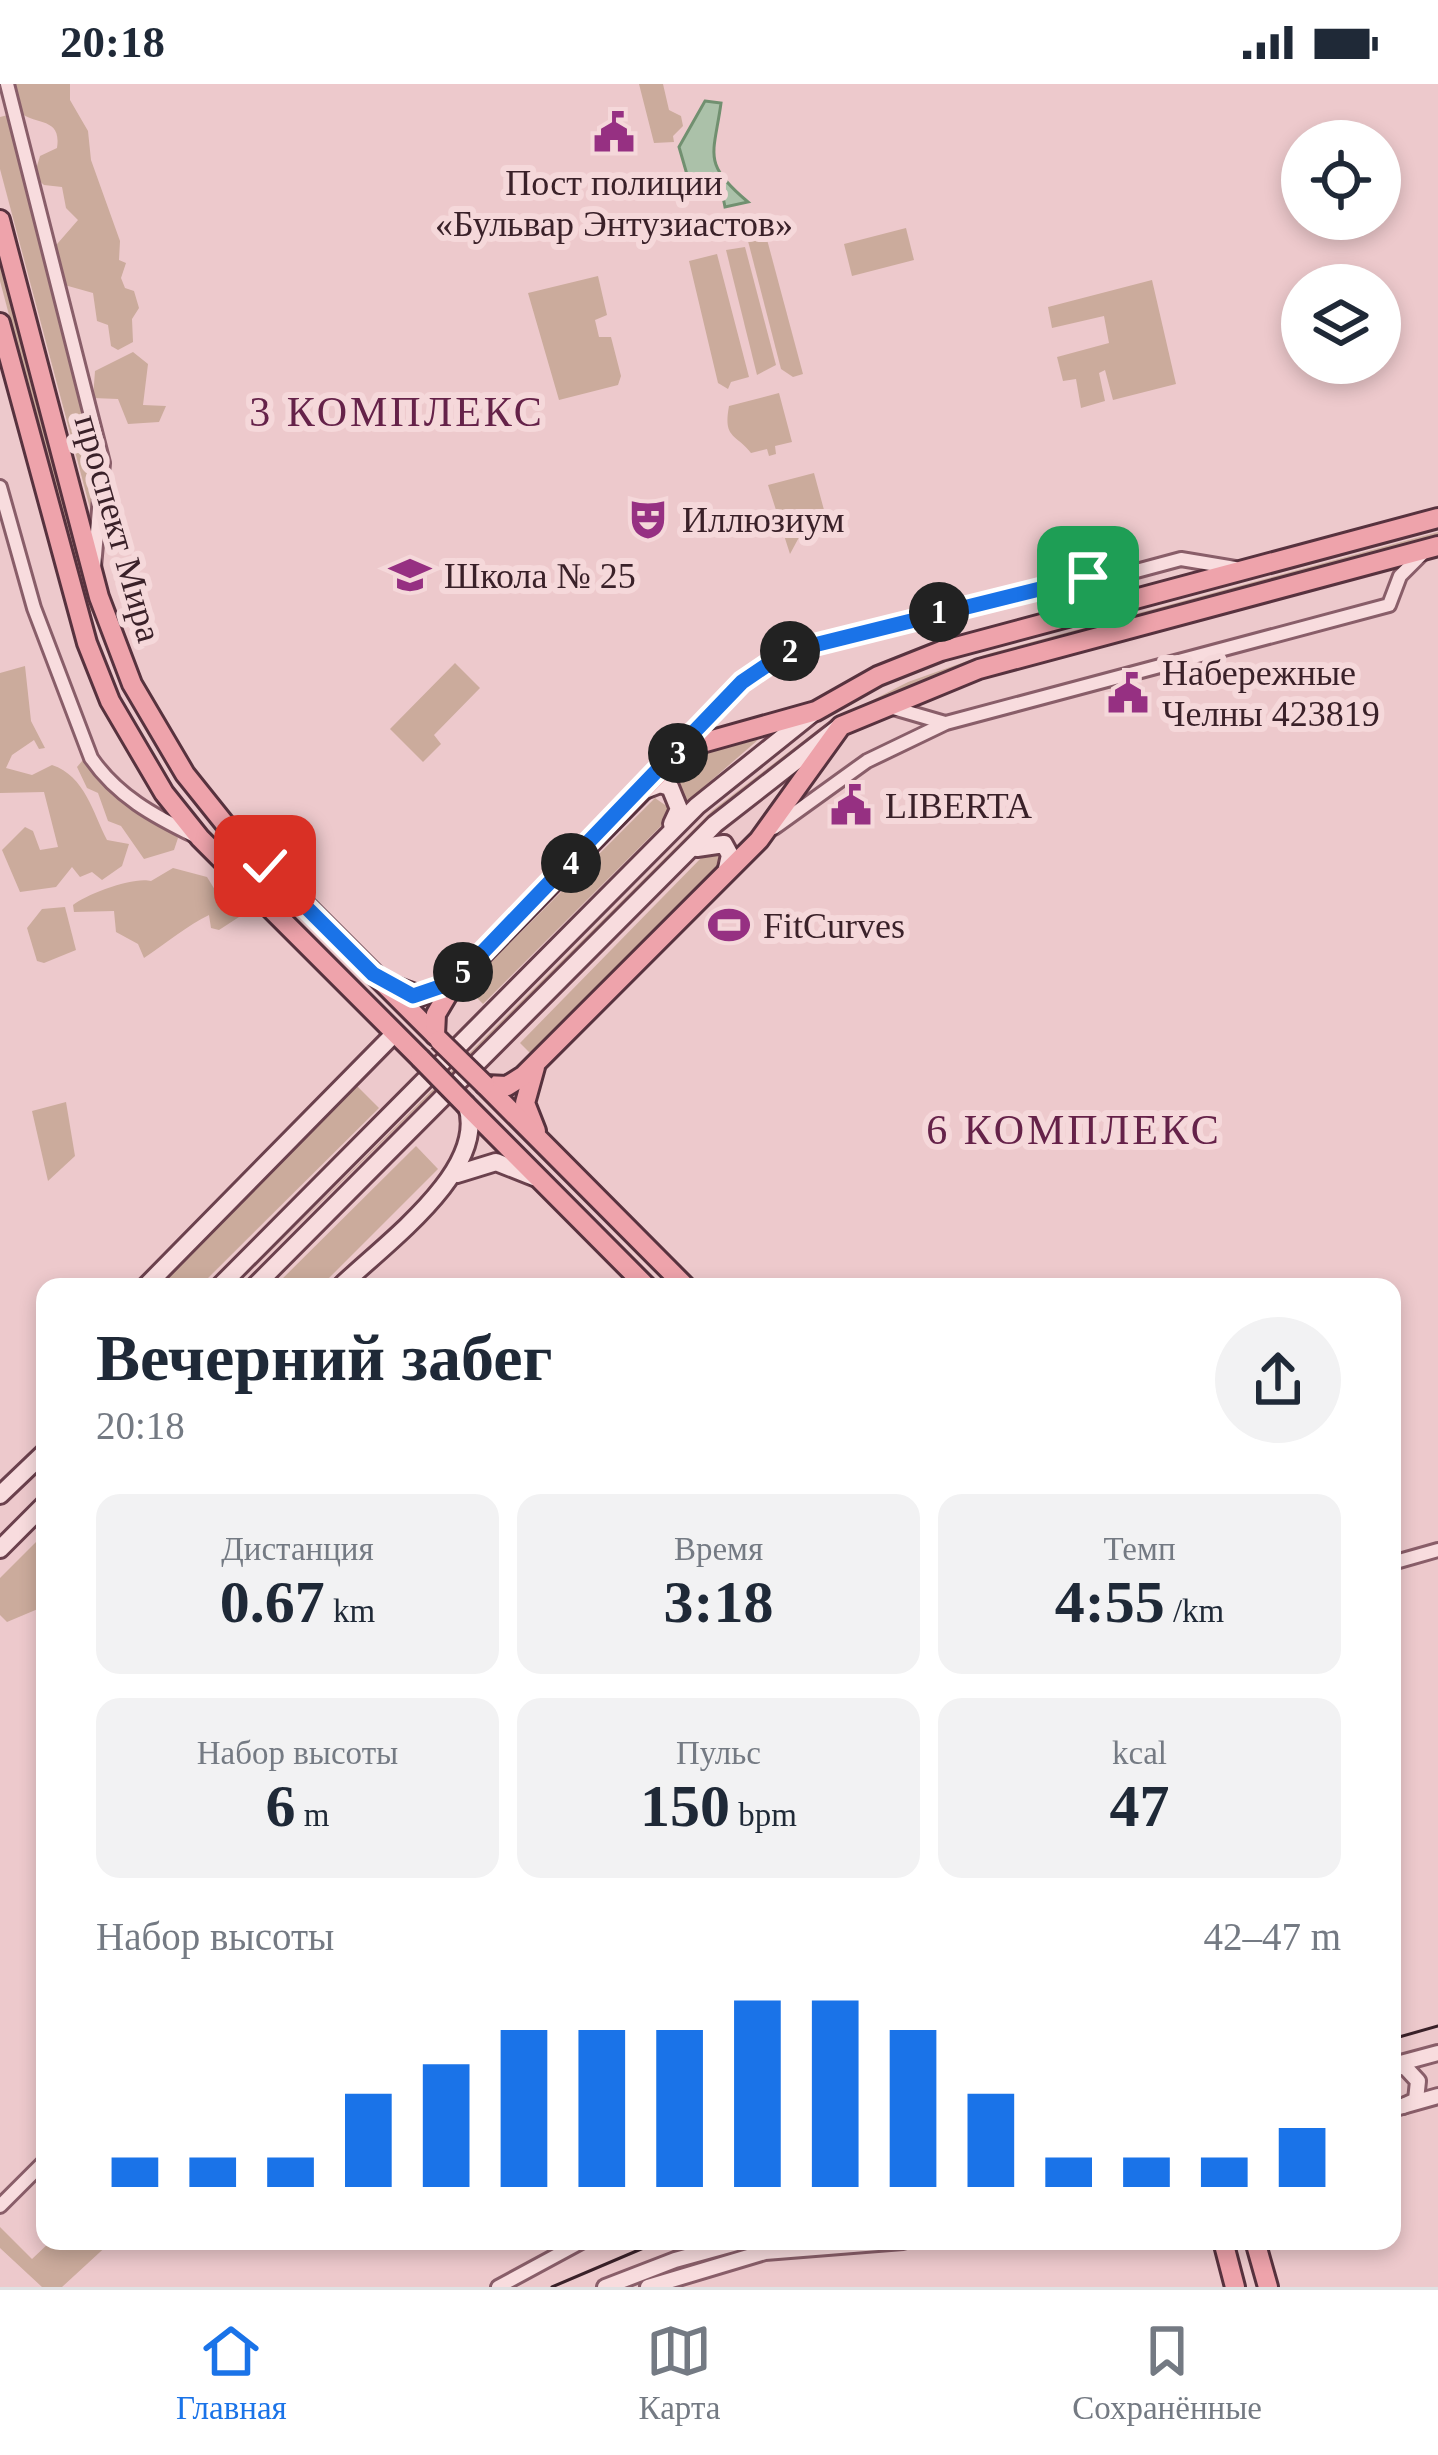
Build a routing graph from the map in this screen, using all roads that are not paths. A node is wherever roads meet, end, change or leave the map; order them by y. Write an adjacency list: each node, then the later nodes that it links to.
1 (8, 84): 9 (street)
2 (0, 220): 9 (main road, проспект Мира)
3 (0, 322): 18 (main road, проспект Мира)
4 (0, 487): 18 (street)
5 (1438, 518): 8 (main road)
6 (1433, 547): 11 (main road); 13 (street)
7 (1150, 568): 8 (street); 10 (street); 15 (street)
8 (1247, 571): 10 (main road)
9 (94, 574): 22 (main road, проспект Мира)
10 (1136, 600): 12 (main road)
11 (884, 705): 13 (street); 14 (main road)
12 (817, 711): 15 (main road); 17 (main road)
13 (946, 723): 19 (street)
14 (842, 726): 19 (main road); 20 (main road)
15 (684, 748): 16 (main road)
16 (641, 791): 17 (main road); 23 (main road)
17 (667, 835): 33 (main road)
18 (200, 838): 24 (main road, проспект Мира)
19 (759, 840): 21 (main road)
20 (685, 852): 21 (main road); 34 (main road)
21 (726, 873): 26 (main road)
22 (373, 974): 23 (main road); 25 (main road, проспект Мира)
23 (454, 982): 25 (main road)
24 (395, 1033): 28 (main road, проспект Мира, bridge); 32 (main road)
25 (437, 1037): 27 (main road, проспект Мира, bridge)
26 (536, 1064): 27 (main road); 29 (main road)
27 (485, 1085): 29 (main road, проспект Мира)
28 (466, 1105): 30 (main road); 31 (main road, проспект Мира)
29 (541, 1140): 37 (main road, проспект Мира)
30 (451, 1178): 31 (main road); 35 (main road)
31 (542, 1181): 36 (main road, проспект Мира)
32 (154, 1278)
33 (228, 1278)
34 (263, 1278)
35 (349, 1278)
36 (638, 1278)
37 (677, 1278)
38 (36, 1461): 39 (main road)
39 (0, 1495)
40 (36, 1513): 41 (main road)
41 (0, 1549)
42 (1438, 1550): 43 (street)
43 (1401, 1560)
44 (1438, 2053): 45 (street)
45 (1401, 2063)
46 (1401, 2067): 48 (street)
47 (1438, 2096): 49 (street)
48 (1401, 2106)
49 (1401, 2107)
50 (36, 2170): 51 (street)
51 (0, 2206)
52 (566, 2250): 57 (street)
53 (717, 2250): 58 (street)
54 (790, 2250): 59 (street)
55 (1225, 2250): 60 (main road)
56 (1258, 2250): 61 (main road)
57 (498, 2287)
58 (605, 2287)
59 (648, 2287)
60 (1235, 2287)
61 (1268, 2287)

